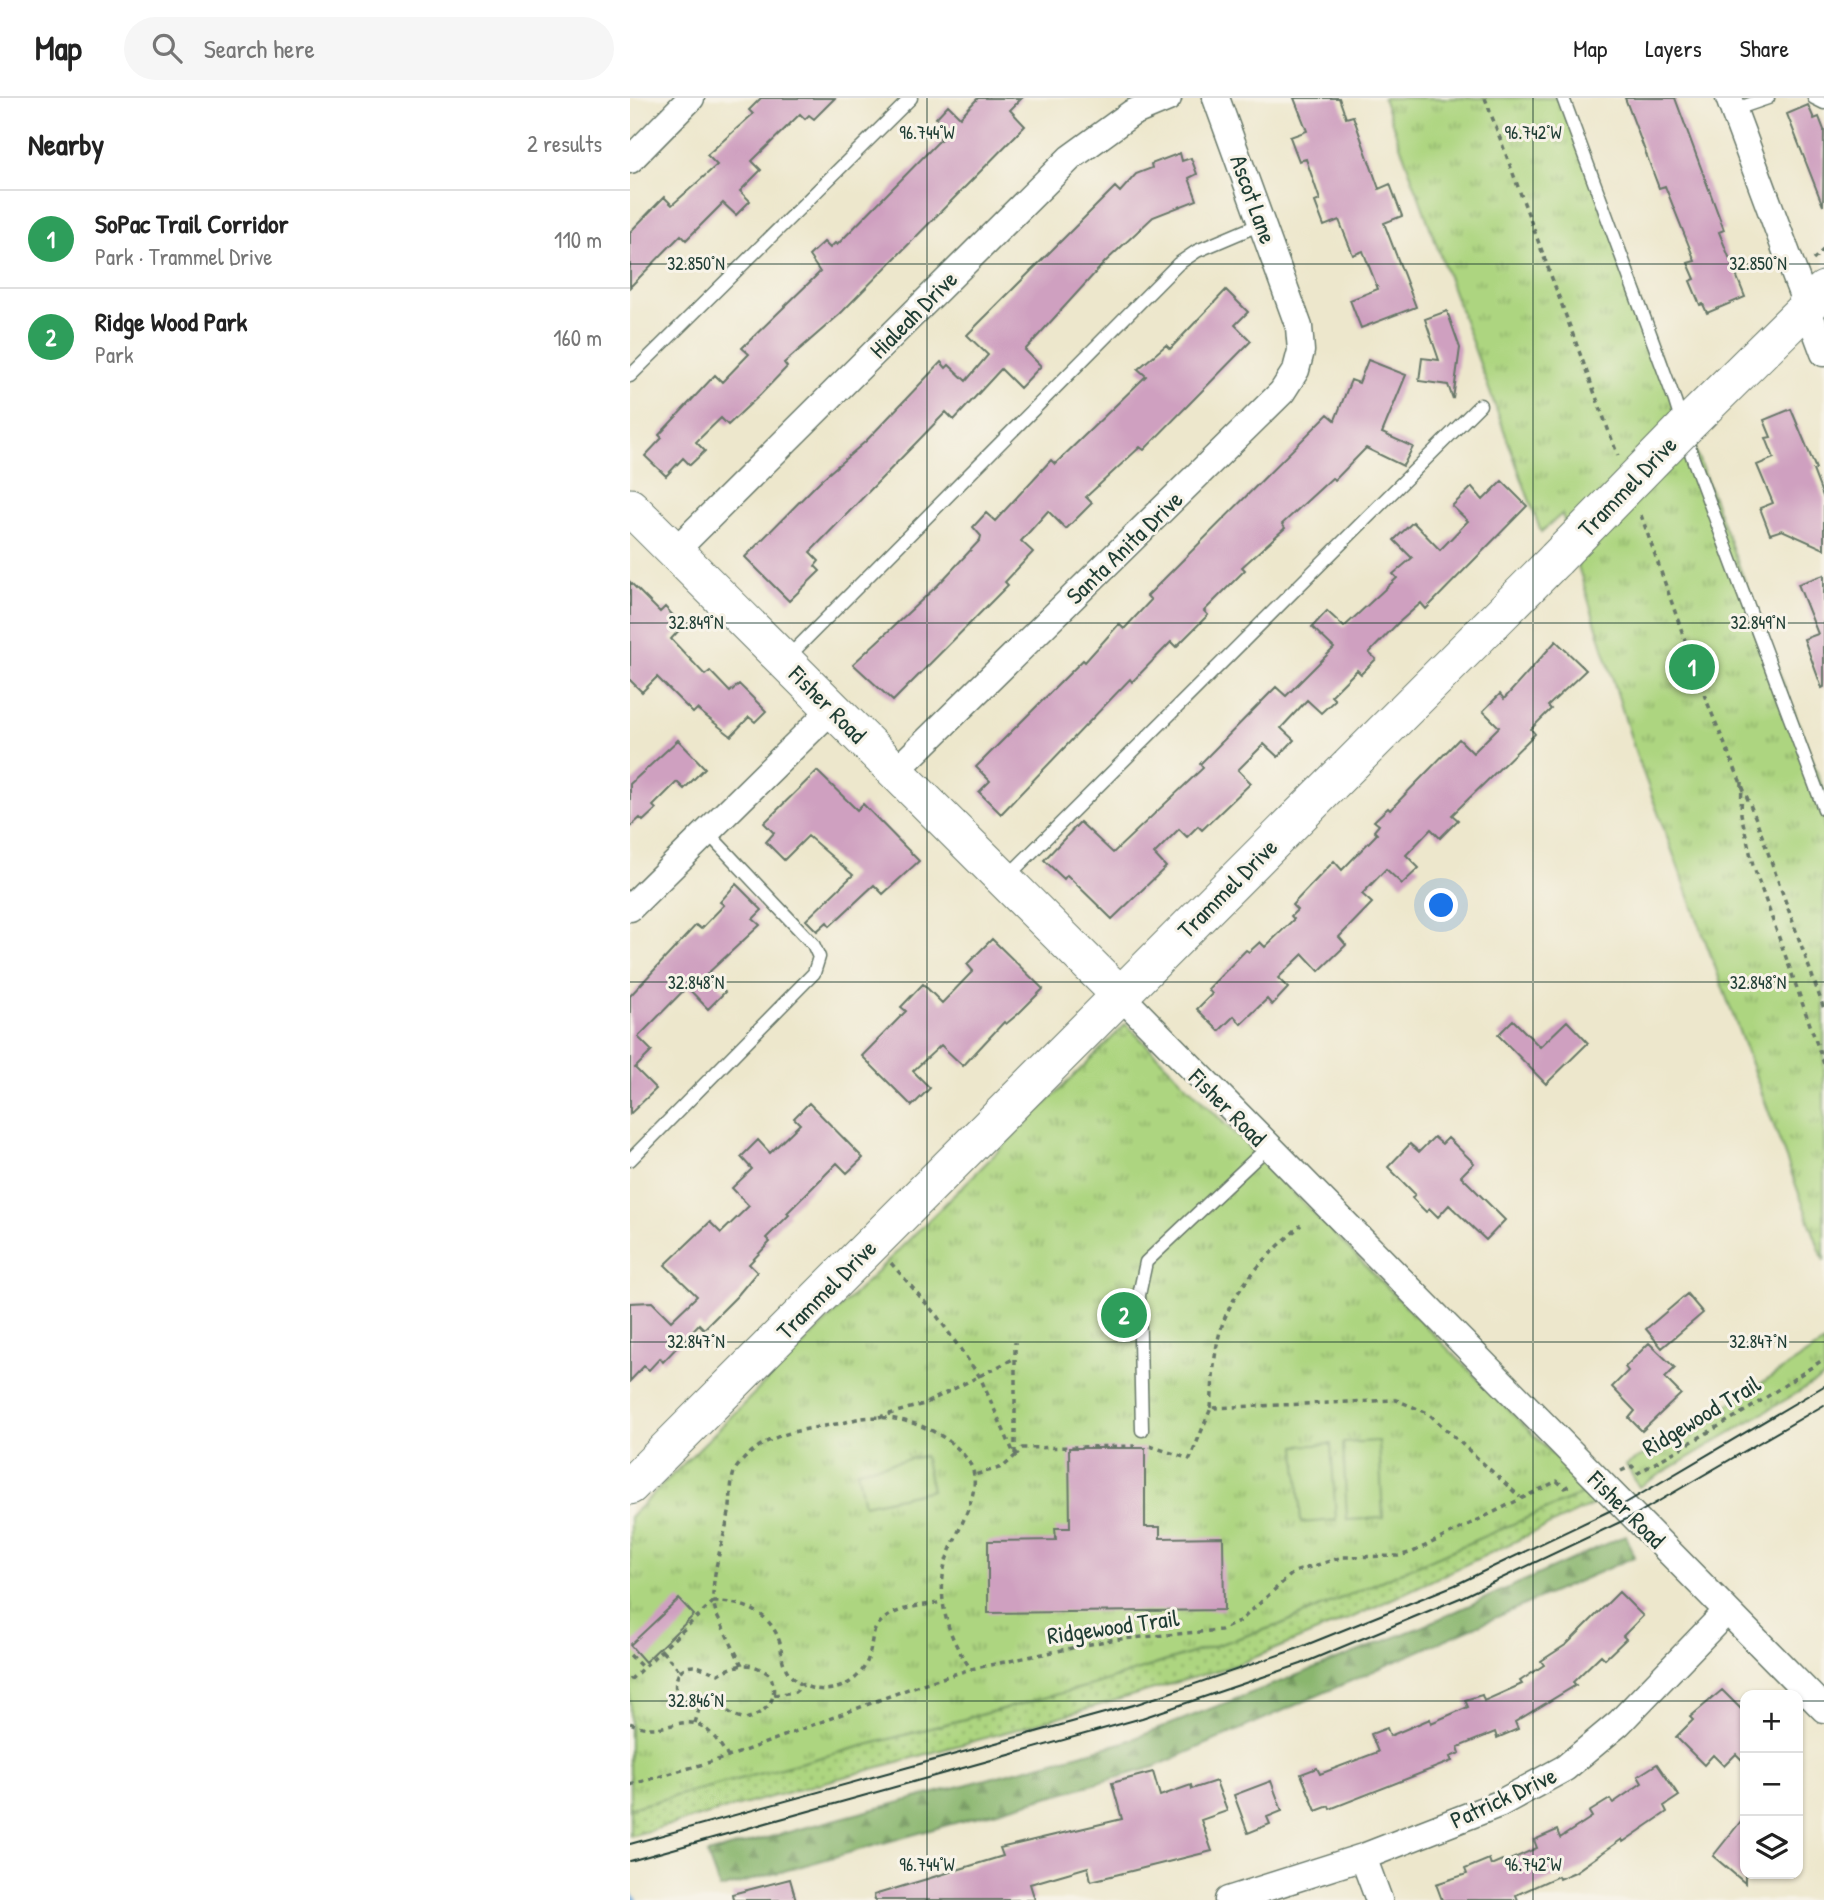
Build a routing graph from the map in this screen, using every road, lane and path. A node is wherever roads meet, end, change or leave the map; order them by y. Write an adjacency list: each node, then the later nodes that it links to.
1 (691, 98): 11 (street)
2 (911, 98): 17 (lane)
3 (1168, 98): 23 (street, Hialeah Drive)
4 (1216, 98): 12 (street, Ascot Lane)
5 (1485, 98): 20 (path)
6 (1563, 98): 19 (lane)
7 (1768, 98): 10 (lane)
8 (1814, 98): 9 (lane)
9 (1824, 103)
10 (1731, 104): 14 (street)
11 (630, 160)
12 (1263, 223): 15 (street, Ascot Lane); 24 (lane)
13 (1824, 249): 14 (path)
14 (1815, 285): 16 (street); 19 (street, Trammel Drive)
15 (1292, 300): 26 (street, Santa Anita Drive)
16 (1824, 353)
17 (630, 376)
18 (1480, 405): 30 (lane)
19 (1683, 429): 28 (lane); 32 (street, Trammel Drive, bridge)
20 (1620, 460)
21 (630, 507): 23 (street, Fisher Road)
22 (1638, 509): 27 (path)
23 (674, 551): 24 (street, Fisher Road)
24 (784, 660): 25 (street, Fisher Road)
25 (832, 709): 26 (street, Fisher Road); 29 (street)
26 (896, 771): 30 (street, Fisher Road)
27 (1742, 780): 33 (path); 34 (path)
28 (1824, 809)
29 (708, 833): 31 (street); 36 (lane)
30 (1004, 880): 32 (street, Fisher Road)
31 (630, 908)
32 (1120, 995): 35 (street, Fisher Road); 50 (street, Trammel Drive)
33 (1824, 1009)
34 (1824, 1064)
35 (1268, 1147): 45 (lane); 54 (street, Fisher Road)
36 (630, 1160)
37 (1301, 1225): 43 (path)
38 (888, 1260): 42 (path)
39 (1015, 1342): 40 (path)
40 (1015, 1359): 42 (path); 46 (path)
41 (1824, 1359): 48 (path, Ridgewood Trail)
42 (980, 1377): 44 (path); 46 (path)
43 (1211, 1408): 46 (path); 51 (path)
44 (877, 1418): 47 (path); 52 (path)
45 (1142, 1430)
46 (1015, 1456): 47 (path)
47 (974, 1475): 53 (path)
48 (1614, 1475)
49 (1576, 1481): 51 (path, Ridgewood Trail)
50 (630, 1486)
51 (1520, 1497): 59 (path, Ridgewood Trail)
52 (713, 1602): 55 (path); 57 (path); 62 (path)
53 (943, 1602): 59 (path); 62 (path)
54 (1727, 1611): 65 (street, Fisher Road); 70 (street, Patrick Drive)
55 (662, 1651): 58 (path); 60 (path)
56 (630, 1655): 58 (path)
57 (742, 1665): 60 (path); 63 (path)
58 (643, 1668): 61 (path)
59 (971, 1669): 68 (path, Ridgewood Trail)
60 (680, 1671): 64 (path)
61 (630, 1680)
62 (803, 1685): 63 (path)
63 (774, 1695): 64 (path)
64 (700, 1706): 67 (path)
65 (1824, 1709)
66 (630, 1723): 67 (path)
67 (695, 1723): 68 (path)
68 (728, 1758): 69 (path, Ridgewood Trail)
69 (630, 1785)
70 (1363, 1857): 71 (street, Patrick Drive); 72 (street)
71 (1228, 1900)
72 (1379, 1900)

